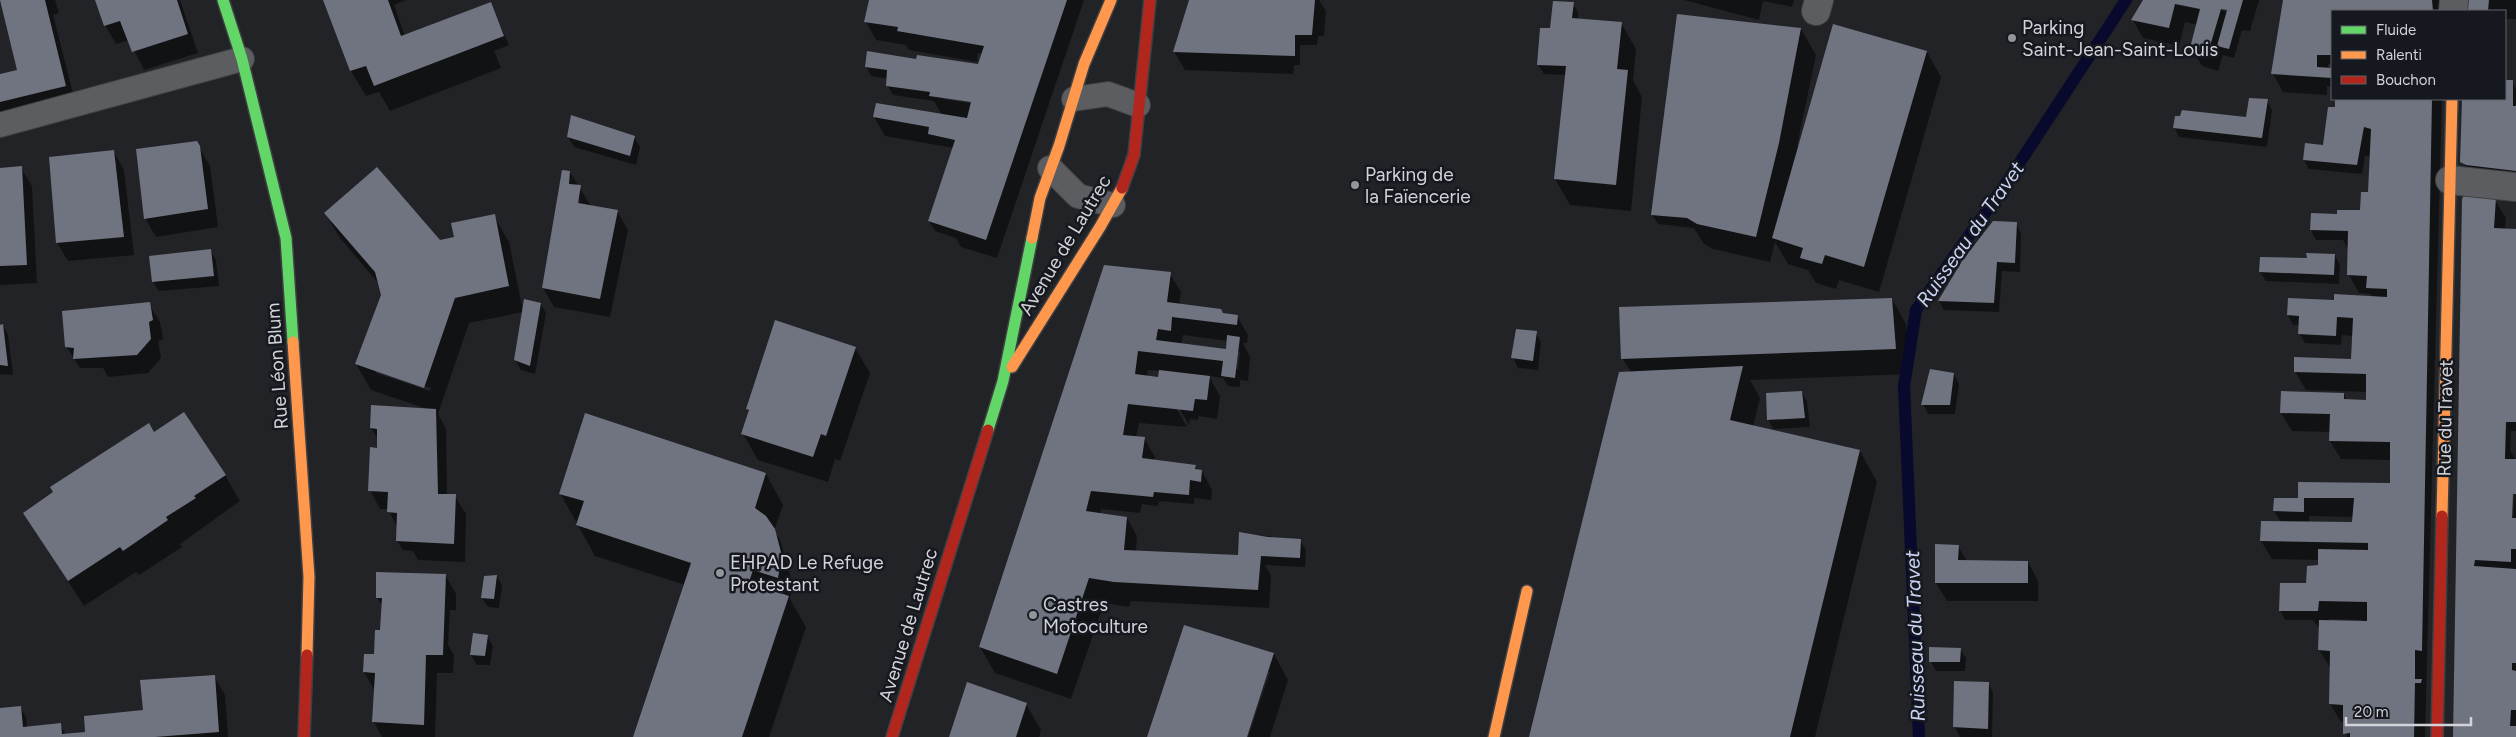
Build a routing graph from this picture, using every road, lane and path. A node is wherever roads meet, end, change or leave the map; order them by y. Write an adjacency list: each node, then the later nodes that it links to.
1 (223, 0): 4 (street, Rue Léon Blum)
2 (1111, 0): 5 (street, Avenue de Lautrec)
3 (1150, 0): 7 (street, Avenue de Lautrec)
4 (242, 59): 8 (lane); 15 (street, Rue Léon Blum)
5 (1074, 99): 7 (lane); 9 (street, Avenue de Lautrec)
6 (2452, 100): 10 (street, Rue du Travet)
7 (1138, 105): 12 (street, Avenue de Lautrec)
8 (0, 126)
9 (1050, 168): 12 (lane); 13 (street, Avenue de Lautrec)
10 (2450, 180): 11 (street); 18 (street, Rue du Travet)
11 (2516, 187)
12 (1113, 205): 13 (street, Avenue de Lautrec)
13 (1003, 381): 16 (street, Avenue de Lautrec)
14 (1527, 591): 17 (street)
15 (304, 737)
16 (892, 737)
17 (1494, 737)
18 (2437, 737)

